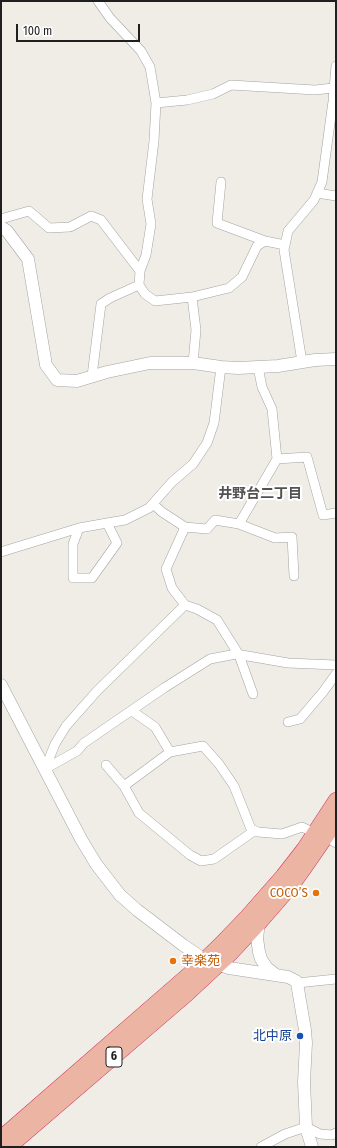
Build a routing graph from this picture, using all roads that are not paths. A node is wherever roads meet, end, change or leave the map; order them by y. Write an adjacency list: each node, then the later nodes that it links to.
1 (98, 1): 4 (street)
2 (336, 66): 3 (street)
3 (333, 88): 4 (street); 6 (street)
4 (156, 103): 12 (street)
5 (221, 182): 10 (street)
6 (317, 193): 7 (street); 11 (street)
7 (336, 196)
8 (1, 219): 12 (street)
9 (1, 227): 20 (street)
10 (265, 241): 11 (street); 14 (street)
11 (285, 245): 16 (street)
12 (140, 271): 13 (street)
13 (139, 285): 14 (street); 20 (street)
14 (192, 296): 17 (street)
15 (336, 359): 16 (street)
16 (302, 362): 19 (street)
17 (193, 363): 18 (street); 20 (street)
18 (221, 367): 19 (street); 22 (street)
19 (258, 367): 21 (street)
20 (92, 376)
21 (277, 459): 23 (street); 25 (street)
22 (153, 504): 24 (street); 26 (street)
23 (336, 513)
24 (107, 523): 27 (street); 27 (street)
25 (239, 524): 26 (street); 29 (street)
26 (185, 527): 30 (street)
27 (79, 528): 28 (street)
28 (1, 552)
29 (294, 576)
30 (185, 605): 31 (street); 40 (street)
31 (239, 655): 32 (street); 35 (street); 36 (street)
32 (336, 665)
33 (336, 674): 37 (street)
34 (1, 685): 40 (street)
35 (253, 694)
36 (132, 711): 38 (street); 40 (street)
37 (288, 722)
38 (170, 752): 41 (street); 44 (street)
39 (106, 766): 41 (street)
40 (45, 769): 47 (street)
41 (124, 786): 44 (street)
42 (336, 800): 45 (highway, 6)
43 (336, 822): 45 (highway, 6)
44 (254, 830): 45 (street)
45 (326, 838): 46 (highway, 6); 47 (highway, 6)
46 (259, 923): 47 (highway, 6); 48 (street)
47 (212, 962): 48 (street); 53 (highway, 6); 54 (highway, 6)
48 (276, 975): 50 (street)
49 (336, 979): 50 (street)
50 (297, 983): 51 (street)
51 (306, 1127): 52 (street); 55 (street); 56 (street)
52 (336, 1133)
53 (1, 1138)
54 (9, 1147)
55 (261, 1147)
56 (312, 1147)

